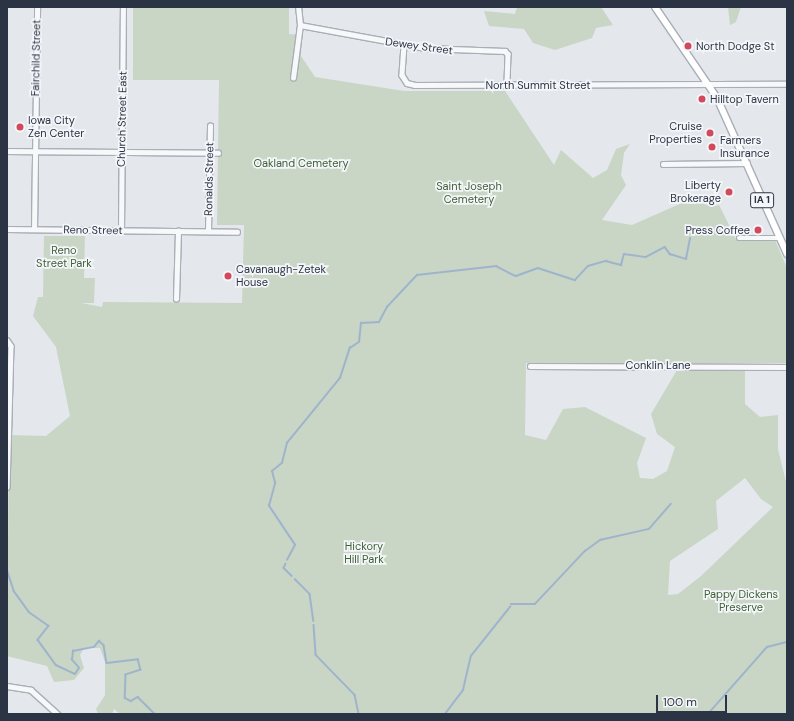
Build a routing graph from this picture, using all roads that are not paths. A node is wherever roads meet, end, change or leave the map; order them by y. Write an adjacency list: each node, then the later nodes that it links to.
1 (37, 7): 13 (street, Fairchild Street)
2 (123, 7): 14 (street, Church Street East)
3 (298, 7): 5 (street)
4 (655, 7): 10 (main road, IA 1)
5 (300, 25): 6 (street, Dewey Street); 7 (street)
6 (404, 45): 9 (street, Dewey Street); 9 (street, North Summit Street)
7 (293, 78)
8 (787, 84): 10 (street, North Summit Street)
9 (507, 85): 10 (street, North Summit Street)
10 (709, 85): 17 (main road, IA 1)
11 (210, 126): 15 (street, Ronalds Street)
12 (7, 151): 13 (street)
13 (35, 152): 14 (street); 20 (street, Fairchild Street)
14 (122, 152): 15 (street); 21 (street, Church Street East)
15 (210, 153): 16 (street); 23 (street, Ronalds Street)
16 (218, 153)
17 (747, 163): 18 (street); 26 (main road, IA 1)
18 (664, 164)
19 (7, 229): 20 (street, Reno Street)
20 (34, 229): 21 (street, Reno Street)
21 (121, 230): 22 (street, Reno Street)
22 (178, 231): 23 (street, Reno Street); 28 (street)
23 (208, 231): 24 (street, Reno Street)
24 (237, 232)
25 (739, 238): 26 (street)
26 (779, 238): 27 (main road, IA 1)
27 (787, 254)
28 (176, 299)
29 (7, 340): 32 (street)
30 (530, 366): 31 (street, Conklin Lane)
31 (787, 367)
32 (7, 487)
33 (7, 686): 34 (street)
34 (58, 714)

